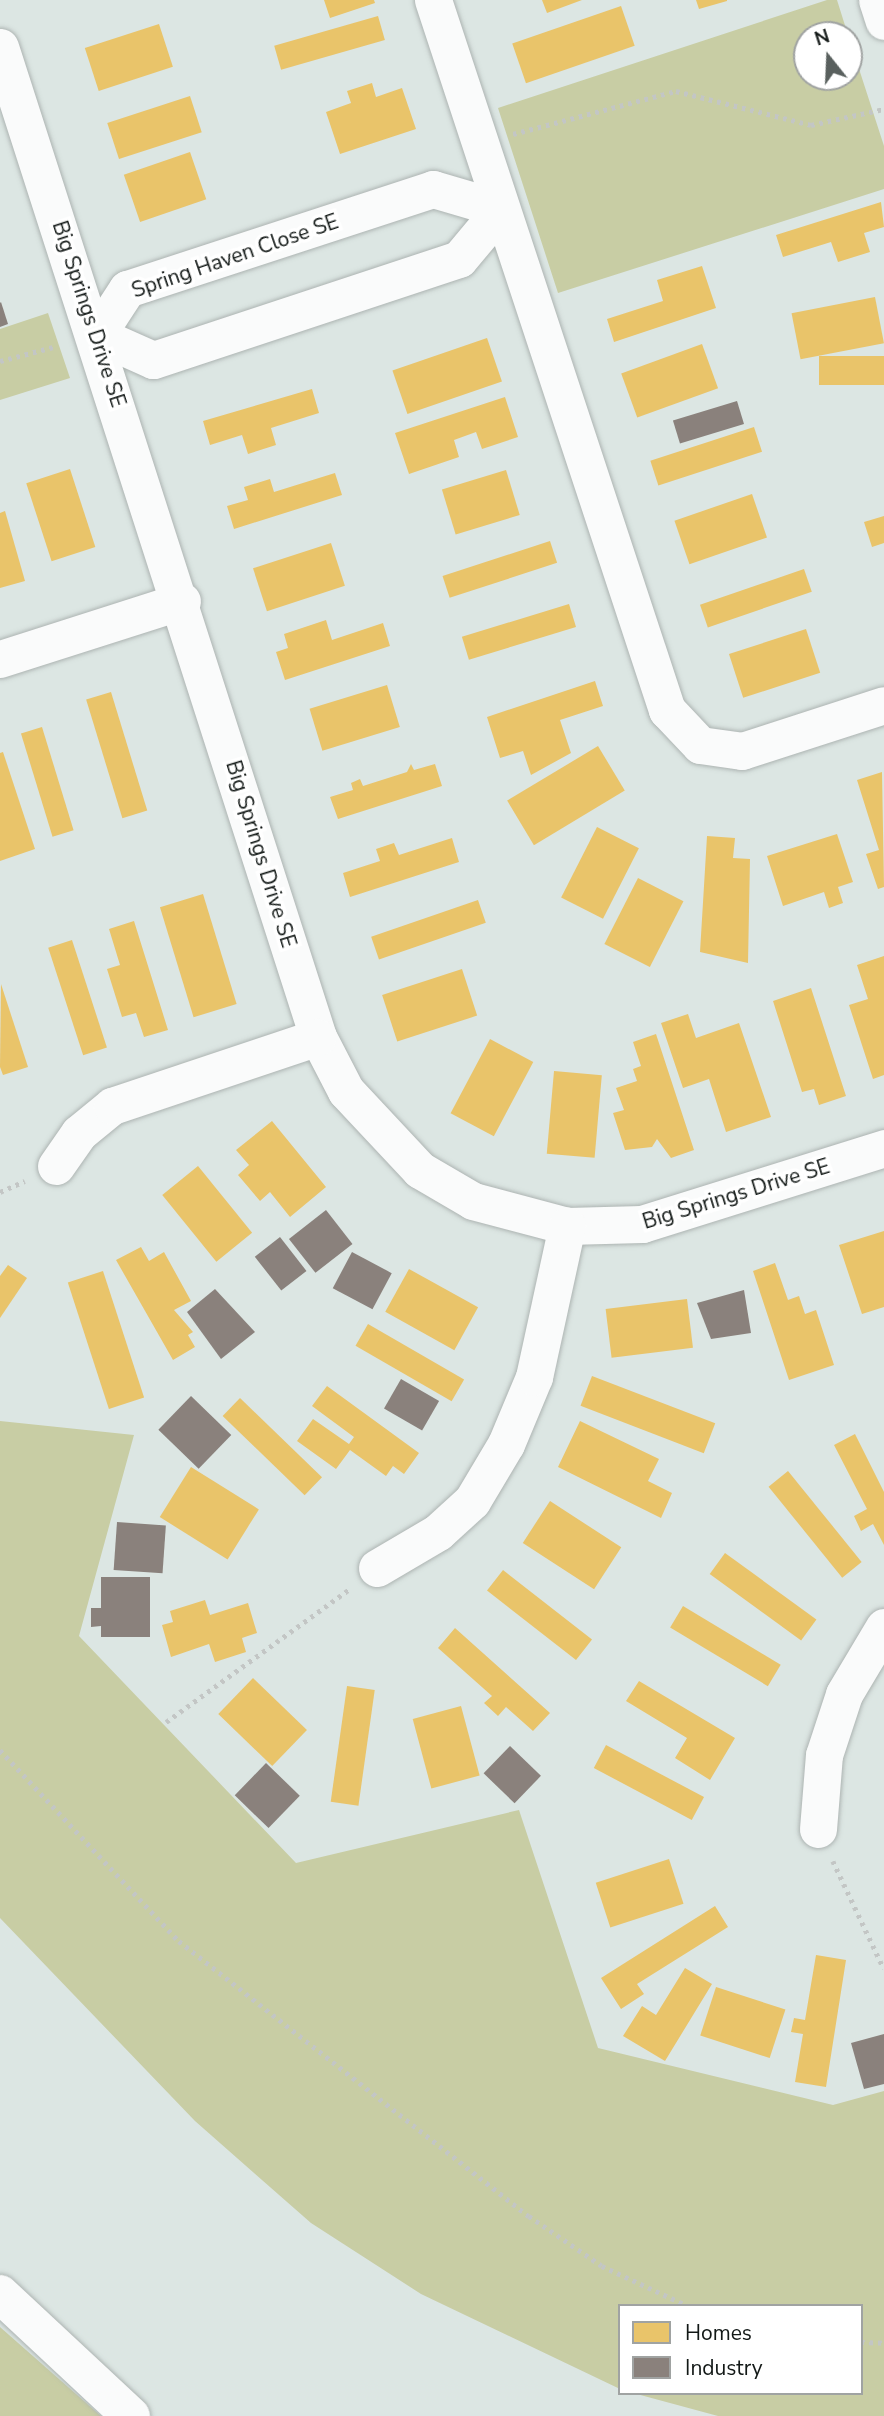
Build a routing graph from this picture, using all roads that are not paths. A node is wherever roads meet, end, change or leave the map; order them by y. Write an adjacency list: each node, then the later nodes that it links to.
1 (433, 0): 5 (street)
2 (877, 0): 3 (street)
3 (884, 21)
4 (1, 56): 6 (street, Big Springs Drive SE)
5 (501, 209): 6 (street, Spring Haven Close SE); 6 (street); 9 (street)
6 (97, 335): 7 (street, Big Springs Drive SE)
7 (182, 601): 8 (street); 10 (street, Big Springs Drive SE)
8 (0, 659)
9 (884, 705)
10 (318, 1037): 12 (street); 13 (street, Big Springs Drive SE)
11 (884, 1148): 13 (street, Big Springs Drive SE)
12 (56, 1166)
13 (566, 1227): 14 (street)
14 (377, 1568)
15 (884, 1627): 16 (street)
16 (818, 1829)
17 (0, 2294): 18 (highway)
18 (131, 2416)

